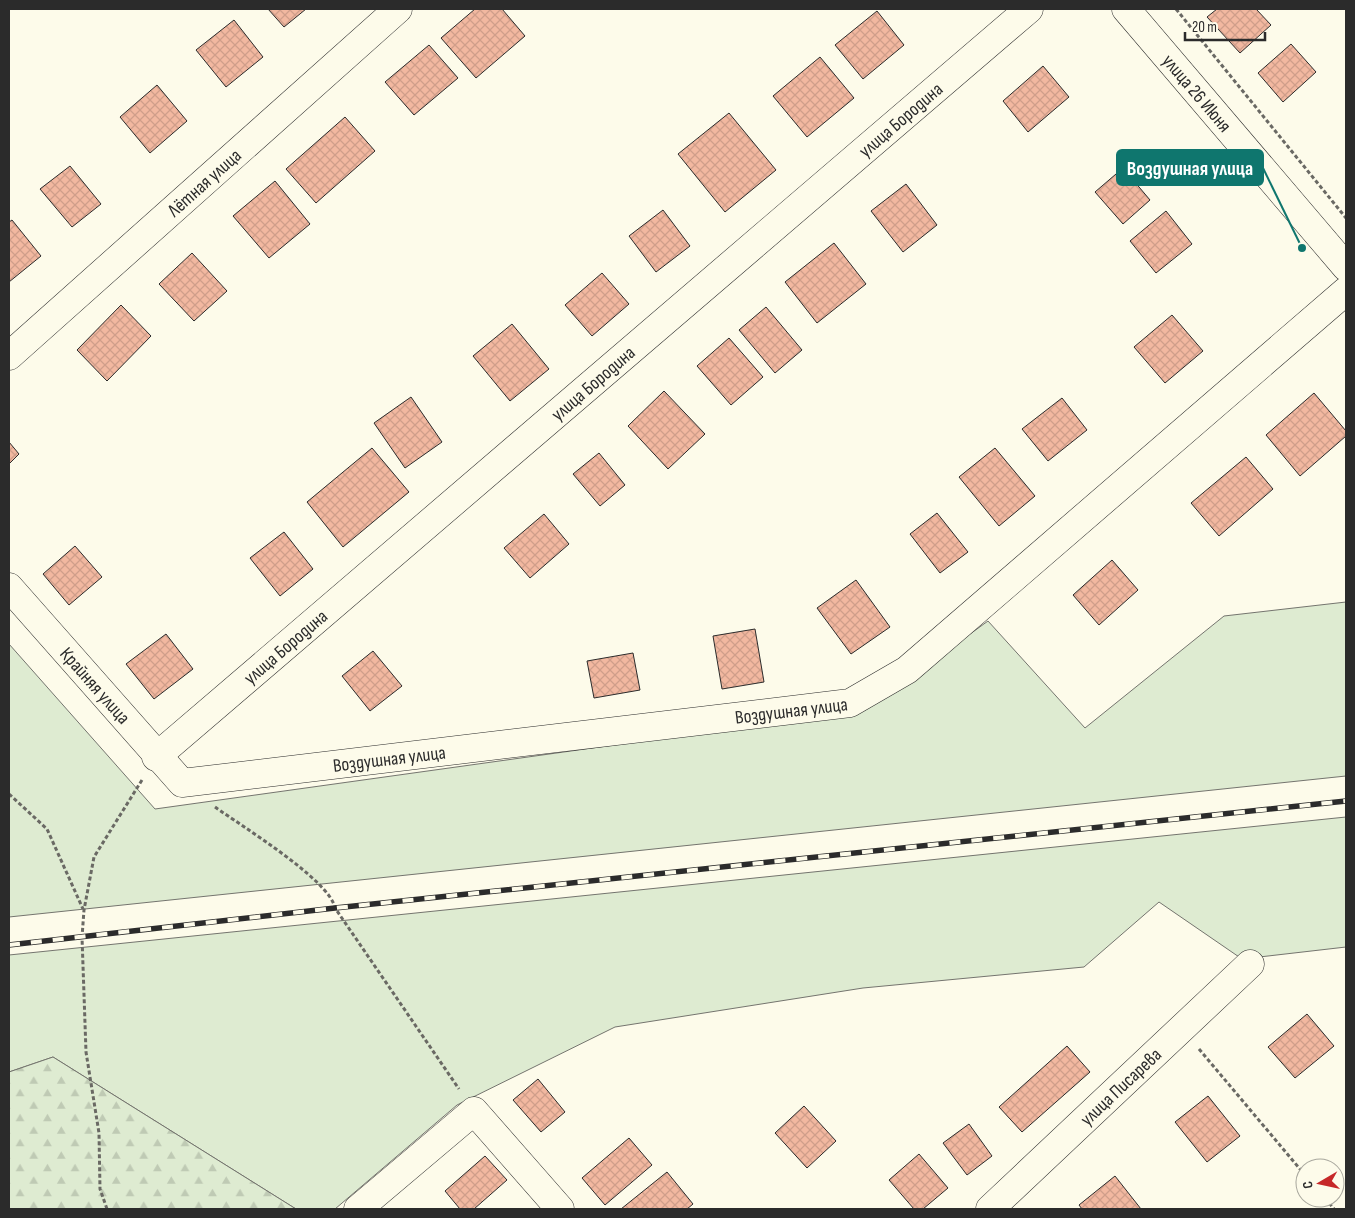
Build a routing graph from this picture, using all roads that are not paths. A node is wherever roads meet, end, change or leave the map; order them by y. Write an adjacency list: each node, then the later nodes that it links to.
1 (398, 9): 6 (street, Лётная улица)
2 (1029, 9): 8 (street, улица Бородина)
3 (1126, 9): 4 (street, улица 26 Июня)
4 (1346, 266)
5 (1346, 291): 9 (street, Воздушная улица)
6 (9, 356)
7 (9, 587): 8 (street, Крайняя улица)
8 (156, 757): 9 (street, Крайняя улица)
9 (182, 784)
10 (1250, 964): 13 (street, улица Писарева)
11 (358, 1209): 12 (street)
12 (560, 1209)
13 (990, 1209)

